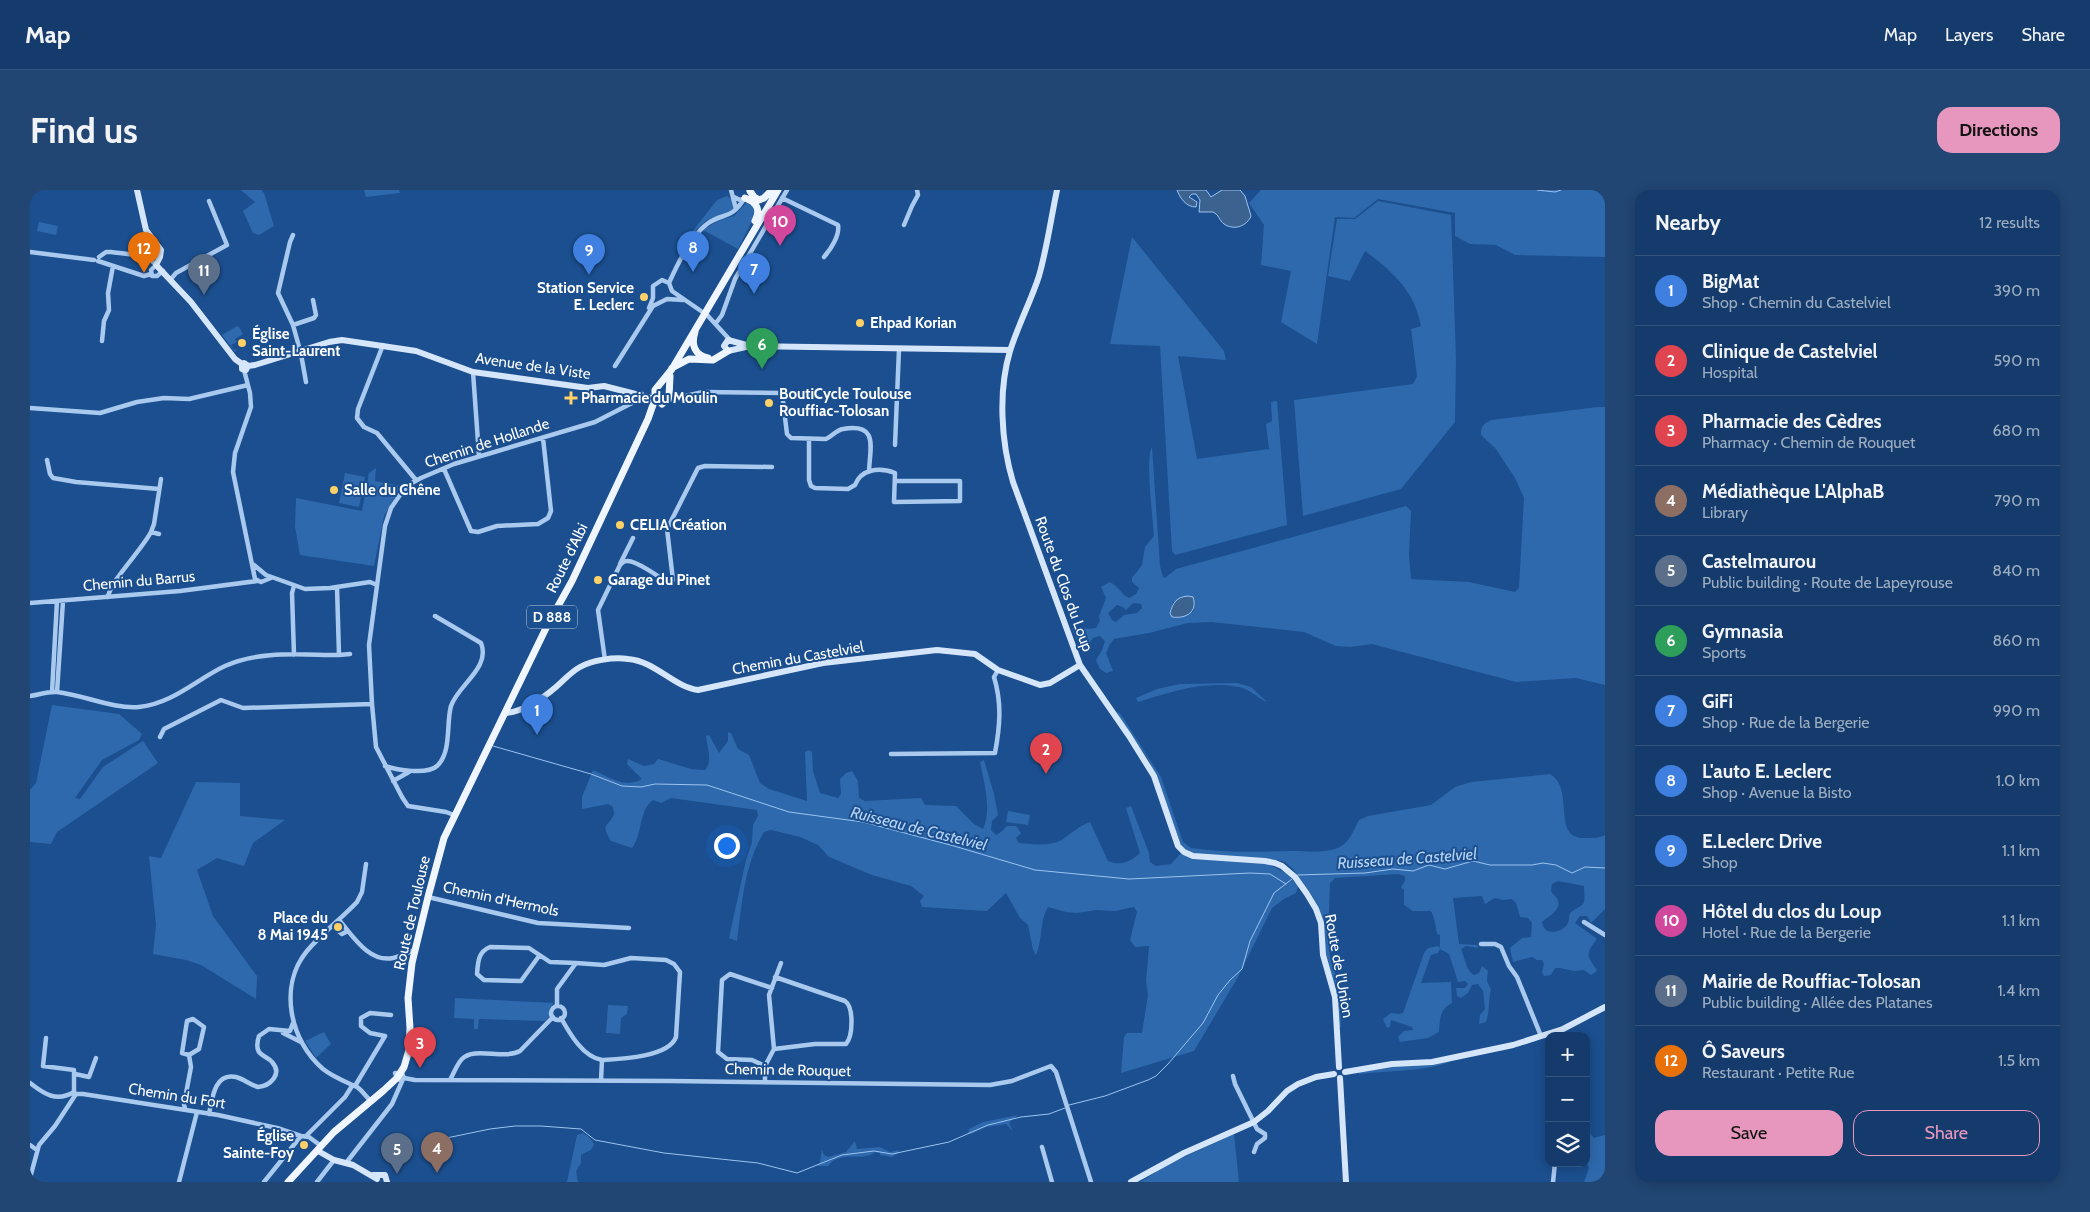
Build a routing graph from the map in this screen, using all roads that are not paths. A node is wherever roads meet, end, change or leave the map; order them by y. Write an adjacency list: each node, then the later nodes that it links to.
1 (137, 190): 17 (street)
2 (732, 190): 8 (street)
3 (750, 190): 7 (main road); 9 (street)
4 (787, 190): 7 (street)
5 (917, 190): 12 (street)
6 (1057, 190): 41 (street, Route du Clos du Loup)
7 (777, 192): 15 (street); 19 (main road); 34 (street)
8 (734, 197): 9 (street); 11 (street)
9 (744, 199): 11 (street); 19 (main road)
10 (209, 201): 23 (street)
11 (736, 209): 20 (street)
12 (904, 225)
13 (293, 235): 35 (street)
14 (30, 252): 16 (street)
15 (824, 257)
16 (97, 259): 17 (street); 18 (street)
17 (156, 265): 21 (street); 22 (street)
18 (113, 266): 22 (street); 37 (street)
19 (732, 266): 36 (main road)
20 (674, 271): 24 (street); 25 (street)
21 (163, 272): 22 (street); 23 (street)
22 (151, 274)
23 (171, 279): 44 (street)
24 (660, 281): 25 (street); 27 (street)
25 (669, 283): 26 (street)
26 (672, 291): 28 (street); 30 (street)
27 (653, 293): 28 (street); 33 (street)
28 (665, 299): 30 (street); 33 (street)
29 (313, 300): 35 (street)
30 (683, 300): 31 (street)
31 (701, 312)
32 (708, 316): 34 (street)
33 (642, 321): 43 (street)
34 (716, 323): 39 (street)
35 (293, 325): 42 (street)
36 (696, 326): 39 (main road); 45 (main road)
37 (102, 341)
38 (383, 345): 42 (street, Avenue de la Viste); 46 (street, Avenue de la Viste); 66 (street)
39 (729, 345): 40 (street); 45 (main road)
40 (898, 349): 41 (street); 59 (street)
41 (1010, 350): 90 (street, Route du Clos du Loup)
42 (301, 351): 44 (street, Avenue de la Viste); 47 (street)
43 (615, 366)
44 (245, 367): 48 (street)
45 (672, 368): 49 (main road); 50 (main road)
46 (473, 372): 51 (street, Avenue de la Viste); 60 (street)
47 (306, 382)
48 (248, 385): 55 (street); 72 (street)
49 (657, 389): 50 (main road); 51 (street, Avenue de la Viste); 53 (main road)
50 (668, 390): 52 (street); 54 (main road)
51 (642, 394): 53 (street, Avenue de la Viste); 57 (street, Chemin de Hollande)
52 (682, 396): 54 (street); 58 (street)
53 (655, 399): 54 (main road); 56 (main road, Route d'Albi / D 888)
54 (665, 401): 56 (main road, Route d'Albi / D 888)
55 (30, 408)
56 (648, 419): 94 (main road, Route d'Albi / D 888)
57 (543, 438): 60 (street, Chemin de Hollande); 63 (street)
58 (809, 440): 64 (street); 64 (street)
59 (895, 446)
60 (479, 456): 63 (street, Chemin de Hollande)
61 (47, 460): 68 (street)
62 (772, 467): 73 (street)
63 (444, 468): 66 (street, Chemin de Hollande)
64 (869, 471): 67 (street)
65 (161, 479): 68 (street)
66 (416, 480): 78 (street, Chemin de Hollande)
67 (894, 481): 67 (street)
68 (159, 489): 69 (street)
69 (151, 532): 70 (street); 81 (street)
70 (158, 534)
71 (633, 538): 73 (street)
72 (252, 562): 74 (street); 75 (street)
73 (620, 565): 89 (street)
74 (262, 573): 75 (street); 76 (street); 77 (street)
75 (256, 578): 77 (street); 81 (street, Chemin du Barrus)
76 (272, 578): 77 (street); 79 (street)
77 (264, 580)
78 (377, 585): 80 (street); 95 (street, Chemin de Hollande)
79 (294, 586): 80 (street); 87 (street)
80 (337, 587): 88 (street)
81 (108, 597): 83 (street, Chemin du Barrus)
82 (57, 601): 83 (street, Chemin du Barrus); 84 (street, Chemin du Barrus); 92 (street)
83 (63, 601): 92 (street)
84 (30, 603)
85 (435, 616): 102 (street)
86 (350, 654): 88 (street)
87 (294, 655): 88 (street); 92 (street)
88 (339, 655)
89 (605, 660): 91 (street, Chemin du Castelviel); 96 (street, Chemin du Castelviel)
90 (1080, 665): 91 (street, Chemin du Castelviel); 106 (street, Route du Clos du Loup)
91 (998, 670): 99 (street)
92 (55, 692): 93 (street)
93 (30, 696)
94 (510, 703): 96 (street); 97 (main road, Route d'Albi / D 888)
95 (372, 704): 98 (street); 100 (street, Chemin de Hollande)
96 (529, 706): 97 (street, Chemin du Castelviel)
97 (506, 713): 104 (main road, Route d'Albi / D 888)
98 (160, 737)
99 (891, 754)
100 (385, 766): 101 (street); 103 (street, Chemin de Hollande)
101 (400, 769): 102 (street); 103 (street)
102 (410, 771): 103 (street)
103 (392, 780): 104 (street, Chemin de Hollande)
104 (454, 815): 107 (main road, Route de Toulouse / D 888)
105 (366, 864): 108 (street)
106 (1295, 877): 138 (street, Route de l'Union)
107 (428, 897): 111 (street, Chemin d'Hermols); 115 (main road, Route de Toulouse / D 888)
108 (338, 920): 110 (street); 112 (street)
109 (1584, 922): 113 (street)
110 (333, 926): 112 (street); 126 (street)
111 (629, 928)
112 (348, 930): 115 (street)
113 (1605, 935)
114 (1481, 944): 130 (street)
115 (414, 954): 143 (main road, Route de Toulouse / D 888)
116 (539, 956): 116 (street); 117 (street)
117 (576, 963): 121 (street); 136 (street)
118 (780, 963): 119 (street)
119 (776, 977): 120 (street); 133 (street)
120 (772, 988): 133 (street); 137 (street)
121 (557, 1006): 124 (street); 125 (street)
122 (1605, 1007): 128 (street)
123 (391, 1015): 149 (street)
124 (553, 1017): 125 (street); 145 (street)
125 (561, 1018): 136 (street)
126 (293, 1021): 127 (street); 132 (street)
127 (278, 1030): 132 (street); 154 (street)
128 (1563, 1032)
129 (1545, 1035): 130 (street)
130 (1541, 1036): 139 (street)
131 (46, 1038): 140 (street)
132 (302, 1042): 149 (street)
133 (774, 1049): 137 (street)
134 (189, 1055): 134 (street); 152 (street)
135 (96, 1058): 140 (street)
136 (602, 1060): 146 (street)
137 (765, 1066): 147 (street)
138 (1339, 1067): 139 (street); 141 (street)
139 (1345, 1072): 144 (street)
140 (75, 1074): 150 (street)
141 (1334, 1074): 144 (street); 155 (street)
142 (1233, 1076): 155 (street)
143 (400, 1077): 145 (street, Chemin de Rouquet); 151 (main road, Route de Toulouse / D 888); 163 (street)
144 (1340, 1078): 174 (street)
145 (450, 1080): 146 (street, Chemin de Rouquet)
146 (601, 1080): 147 (street, Chemin de Rouquet)
147 (765, 1082): 172 (street, Chemin de Rouquet)
148 (30, 1084): 150 (street, Chemin du Fort)
149 (353, 1086): 151 (street); 156 (street)
150 (75, 1093): 152 (street, Chemin du Fort); 160 (street)
151 (370, 1100): 159 (main road, Route de Toulouse / D 888)
152 (185, 1109): 153 (street, Chemin du Fort)
153 (197, 1112): 154 (street, Chemin du Fort); 167 (street)
154 (209, 1114): 156 (street, Chemin du Fort)
155 (1254, 1122): 161 (street); 173 (street)
156 (303, 1136): 159 (street, Chemin du Fort); 168 (street)
157 (30, 1145): 160 (street)
158 (1042, 1147): 171 (street)
159 (319, 1148): 162 (street); 169 (main road, D 888)
160 (37, 1150): 165 (street)
161 (1254, 1152)
162 (334, 1160): 163 (street); 170 (street)
163 (350, 1164): 166 (street)
164 (1555, 1167): 175 (street)
165 (30, 1178)
166 (381, 1180)
167 (179, 1182)
168 (264, 1182)
169 (288, 1182)
170 (317, 1182)
171 (1052, 1182)
172 (1091, 1182)
173 (1131, 1182)
174 (1346, 1182)
175 (1553, 1182)

